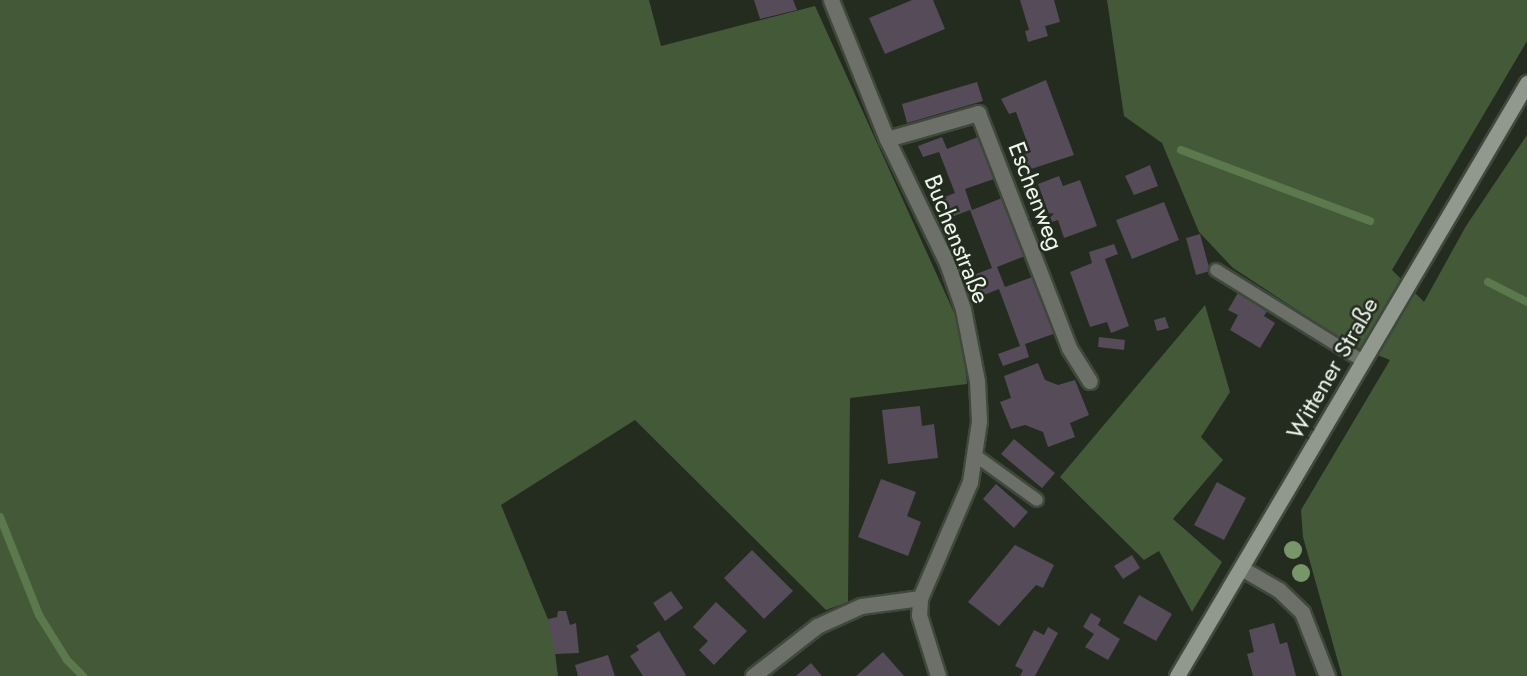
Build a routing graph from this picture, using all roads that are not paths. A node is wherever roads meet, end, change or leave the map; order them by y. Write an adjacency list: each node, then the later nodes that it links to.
1 (831, 0): 3 (street, Buchenstraße)
2 (1527, 83): 5 (main road, Wittener Straße)
3 (887, 139): 6 (street, Eschenweg); 7 (street, Buchenstraße)
4 (1216, 270): 5 (lane)
5 (1363, 361): 9 (main road, Wittener Straße)
6 (1090, 381)
7 (976, 456): 8 (lane); 10 (street, Buchenstraße)
8 (1037, 500)
9 (1241, 568): 13 (main road, Wittener Straße); 14 (street)
10 (920, 598): 11 (street); 12 (street, Buchenstraße)
11 (753, 676)
12 (938, 676)
13 (1177, 676)
14 (1327, 676)

